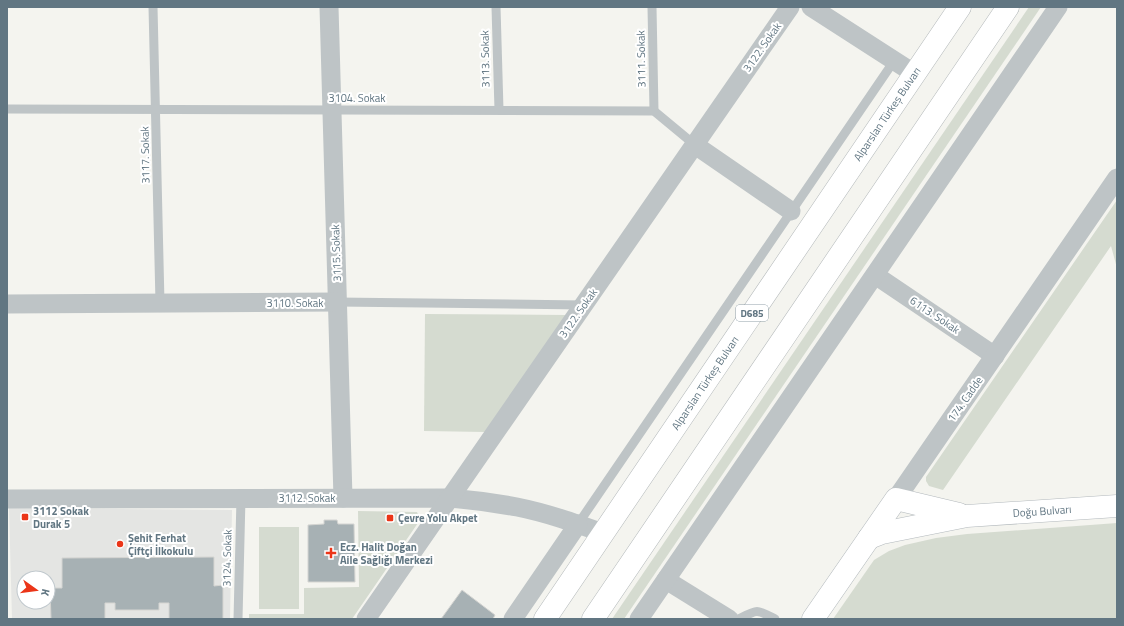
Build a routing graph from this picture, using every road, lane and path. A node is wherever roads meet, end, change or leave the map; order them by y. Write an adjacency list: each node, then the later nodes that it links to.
1 (153, 7): 13 (lane, 3117. Sokak)
2 (329, 7): 14 (street, 3115. Sokak)
3 (496, 7): 15 (lane, 3113. Sokak)
4 (652, 7): 16 (lane, 3111. Sokak)
5 (790, 7): 17 (street, 3122. Sokak)
6 (811, 7): 10 (street)
7 (960, 7): 11 (main road, Alparslan Türkeş Bulvarı / D685)
8 (1008, 7): 41 (main road)
9 (1058, 7): 20 (street)
10 (894, 60): 11 (street); 19 (lane)
11 (915, 74): 34 (main road, Alparslan Türkeş Bulvarı / D685)
12 (7, 109): 13 (lane, 3104. Sokak)
13 (156, 109): 14 (lane, 3104. Sokak); 22 (lane, 3117. Sokak)
14 (332, 110): 15 (lane, 3104. Sokak); 21 (street, 3115. Sokak)
15 (499, 110): 16 (lane, 3104. Sokak)
16 (654, 111): 17 (lane)
17 (695, 145): 19 (street); 24 (street, 3122. Sokak)
18 (1117, 178): 25 (street, 174. Cadde)
19 (791, 211): 33 (lane)
20 (875, 275): 25 (street, 6113. Sokak); 36 (street)
21 (337, 302): 22 (street, 3110. Sokak); 24 (lane, 3110. Sokak); 27 (street, 3115. Sokak)
22 (160, 303): 23 (street, 3110. Sokak)
23 (7, 304)
24 (584, 305): 28 (street, 3122. Sokak)
25 (995, 356): 29 (street, 174. Cadde)
26 (241, 498): 27 (street, 3112. Sokak); 30 (street, 3112. Sokak); 37 (lane, 3124. Sokak)
27 (343, 498): 28 (street, 3112. Sokak)
28 (450, 498): 33 (street, 3112. Sokak); 38 (street, 3122. Sokak)
29 (896, 498): 32 (main road, Doğu Bulvarı); 35 (main road, 174. Cadde)
30 (7, 499)
31 (1117, 506): 32 (main road, Doğu Bulvarı)
32 (967, 516): 35 (main road, Doğu Bulvarı)
33 (578, 524): 34 (street, 3112. Sokak); 39 (street)
34 (603, 533): 40 (main road, Alparslan Türkeş Bulvarı / D685)
35 (869, 538): 46 (main road, 174. Cadde)
36 (666, 580): 42 (street); 43 (street)
37 (238, 619)
38 (366, 619)
39 (513, 619)
40 (544, 619)
41 (593, 619)
42 (639, 619)
43 (729, 619)
44 (739, 619): 45 (lane)
45 (775, 619)
46 (813, 619)

